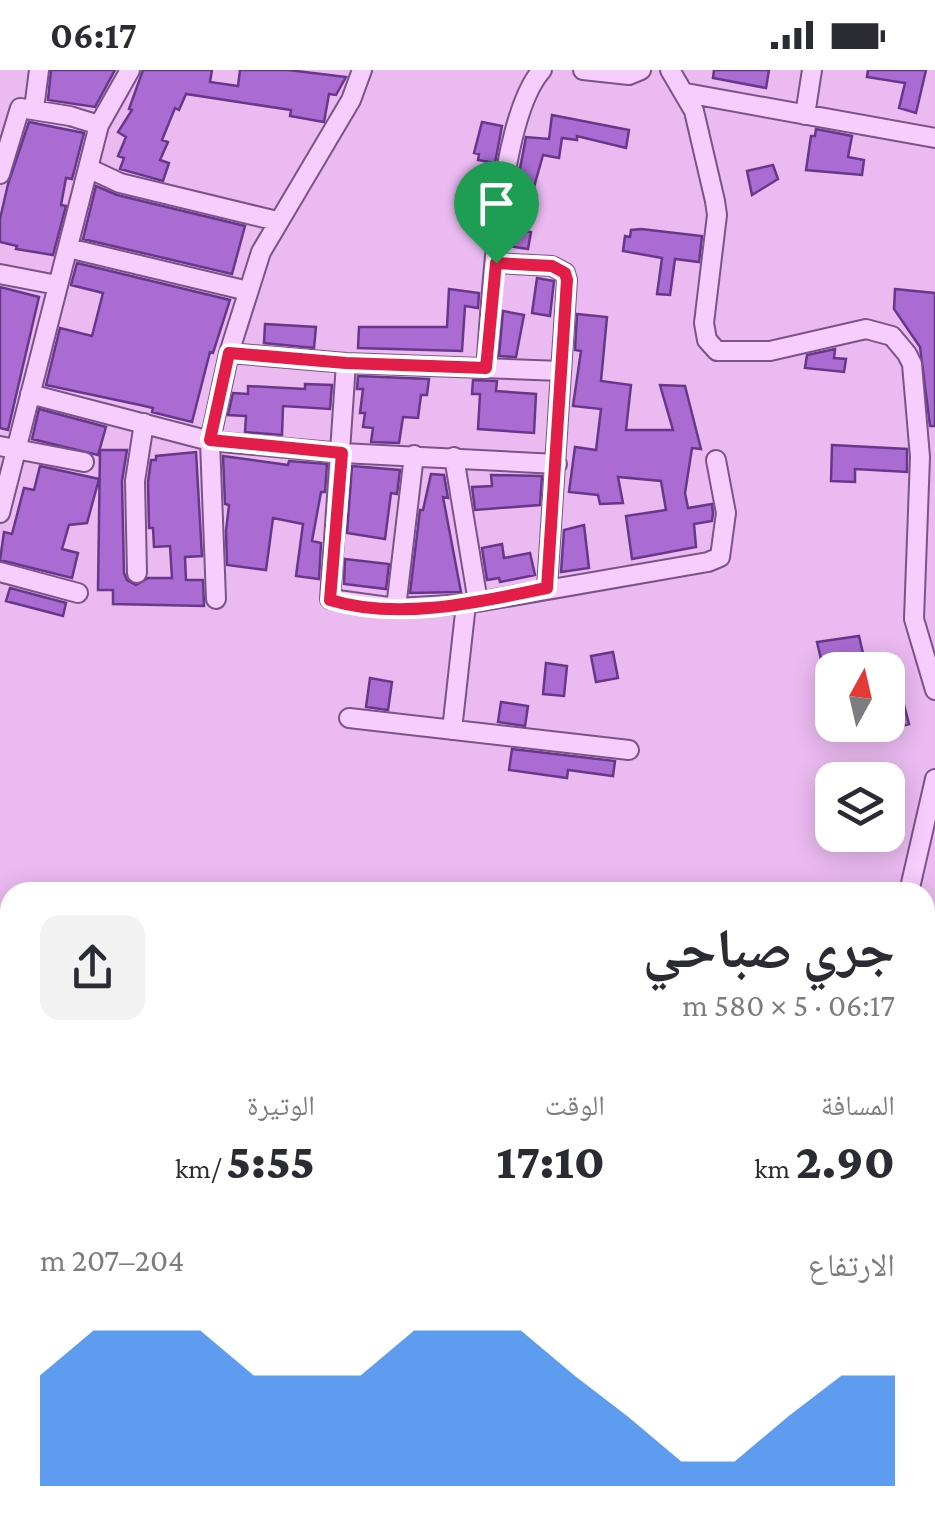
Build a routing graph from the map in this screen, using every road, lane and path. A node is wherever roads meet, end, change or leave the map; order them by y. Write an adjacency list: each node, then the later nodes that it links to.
1 (39, 70): 11 (street)
2 (130, 70): 13 (street)
3 (362, 70): 17 (street)
4 (542, 70): 19 (street)
5 (583, 70): 6 (street)
6 (641, 70)
7 (670, 70): 9 (street)
8 (812, 70): 12 (street)
9 (686, 92): 12 (street); 45 (street)
10 (0, 103): 11 (street)
11 (27, 108): 13 (street); 15 (street)
12 (805, 116): 14 (street)
13 (99, 125): 16 (street)
14 (935, 138)
15 (2, 164)
16 (88, 168): 17 (street); 18 (street)
17 (277, 221): 22 (street)
18 (68, 248): 21 (street); 22 (street)
19 (496, 263): 25 (street); 26 (street)
20 (0, 274): 21 (street)
21 (57, 285): 27 (street)
22 (248, 291): 23 (street)
23 (229, 353): 24 (street); 29 (street)
24 (346, 363): 25 (street); 31 (street)
25 (486, 368): 26 (street)
26 (560, 371): 36 (street)
27 (30, 394): 28 (street); 30 (street)
28 (144, 424): 29 (street); 39 (street)
29 (210, 440): 31 (street); 42 (street)
30 (8, 447): 35 (street); 37 (street)
31 (342, 453): 32 (street); 44 (street)
32 (414, 455): 33 (street); 44 (street)
33 (454, 457): 36 (street); 43 (street)
34 (716, 460): 40 (street)
35 (84, 462)
36 (557, 464): 40 (street)
37 (0, 513)
38 (0, 572): 41 (street)
39 (137, 573)
40 (547, 588): 43 (street)
41 (78, 593)
42 (216, 598)
43 (472, 603): 44 (street); 47 (street)
44 (396, 608)
45 (935, 690)
46 (350, 718): 47 (street)
47 (452, 730): 48 (street)
48 (630, 750)
49 (935, 779): 50 (street)
50 (911, 882)

